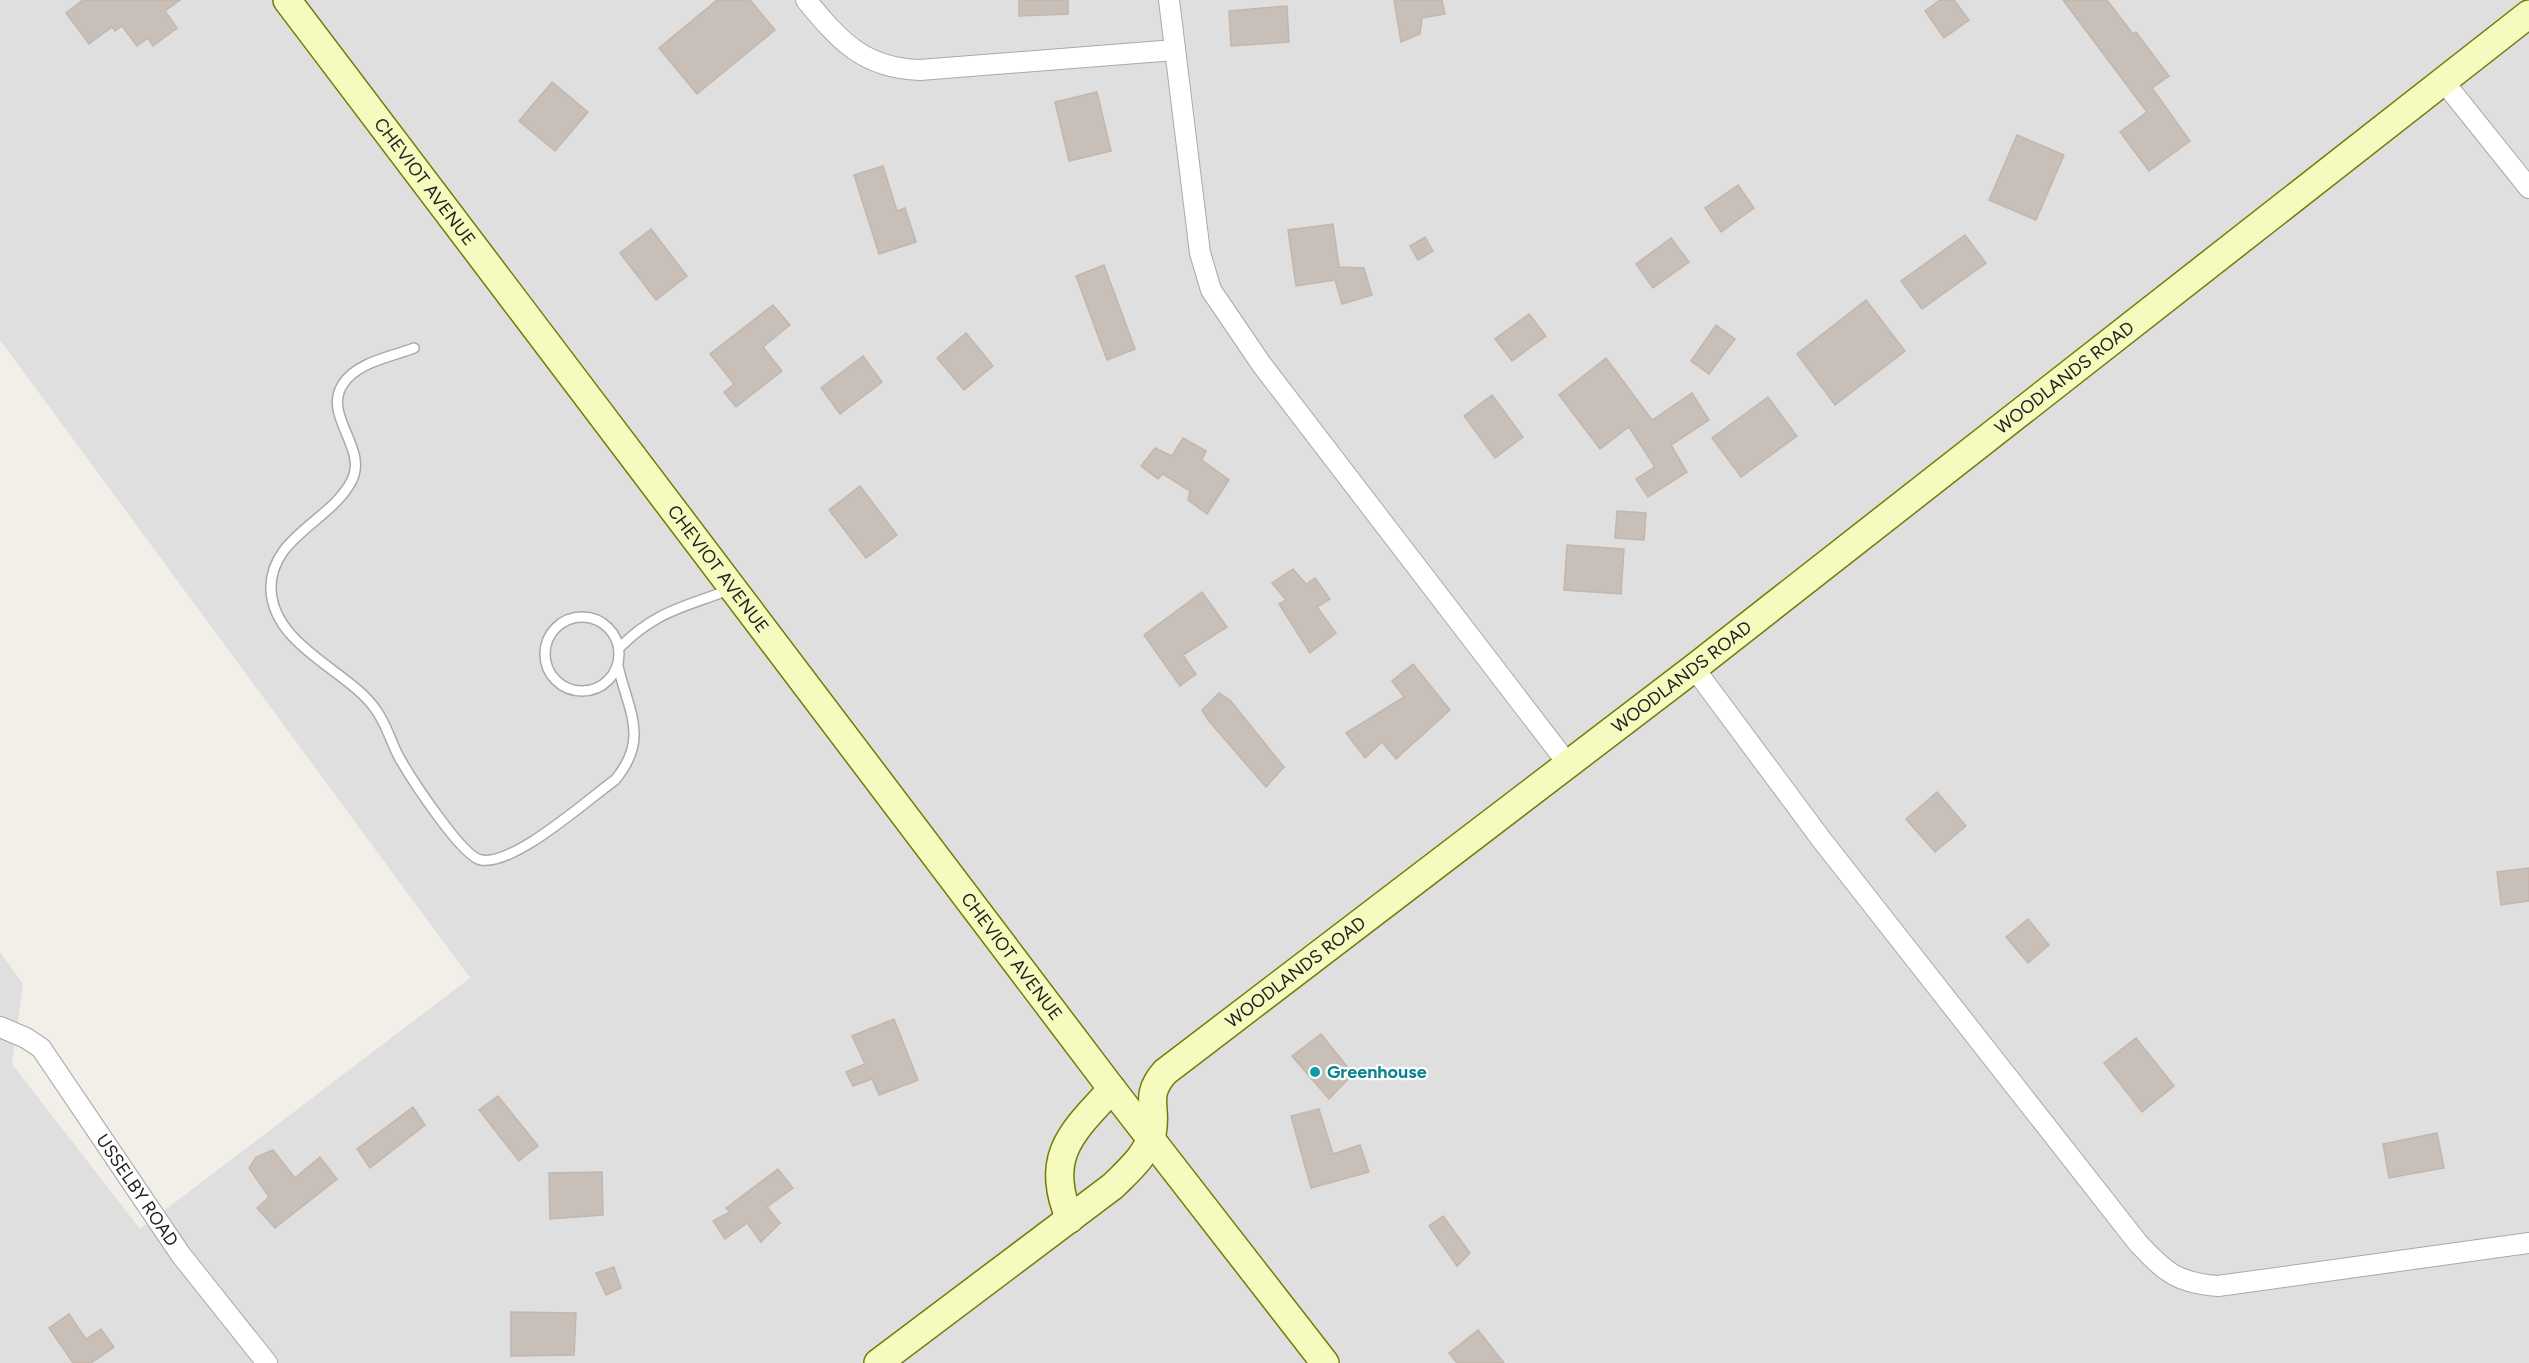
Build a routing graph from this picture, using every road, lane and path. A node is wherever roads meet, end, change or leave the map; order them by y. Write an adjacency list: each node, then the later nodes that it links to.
1 (287, 0): 9 (street, CHEVIOT AVENUE)
2 (806, 0): 5 (street)
3 (1169, 0): 5 (street)
4 (2529, 14): 6 (street, WOODLANDS ROAD)
5 (1175, 50): 13 (street)
6 (2444, 82): 7 (street); 12 (street, WOODLANDS ROAD)
7 (2529, 188)
8 (414, 348): 11 (lane)
9 (733, 588): 10 (lane); 15 (street, CHEVIOT AVENUE)
10 (619, 648): 11 (lane); 11 (lane)
11 (618, 666)
12 (1694, 668): 13 (street, WOODLANDS ROAD); 18 (street)
13 (1568, 764): 16 (street, WOODLANDS ROAD)
14 (0, 1027): 19 (street, USSELBY ROAD)
15 (1112, 1089): 16 (street, CHEVIOT AVENUE); 17 (street)
16 (1150, 1138): 17 (street, WOODLANDS ROAD); 21 (street, CHEVIOT AVENUE)
17 (1070, 1219): 20 (street, WOODLANDS ROAD)
18 (2529, 1243)
19 (267, 1363)
20 (878, 1363)
21 (1325, 1363)

